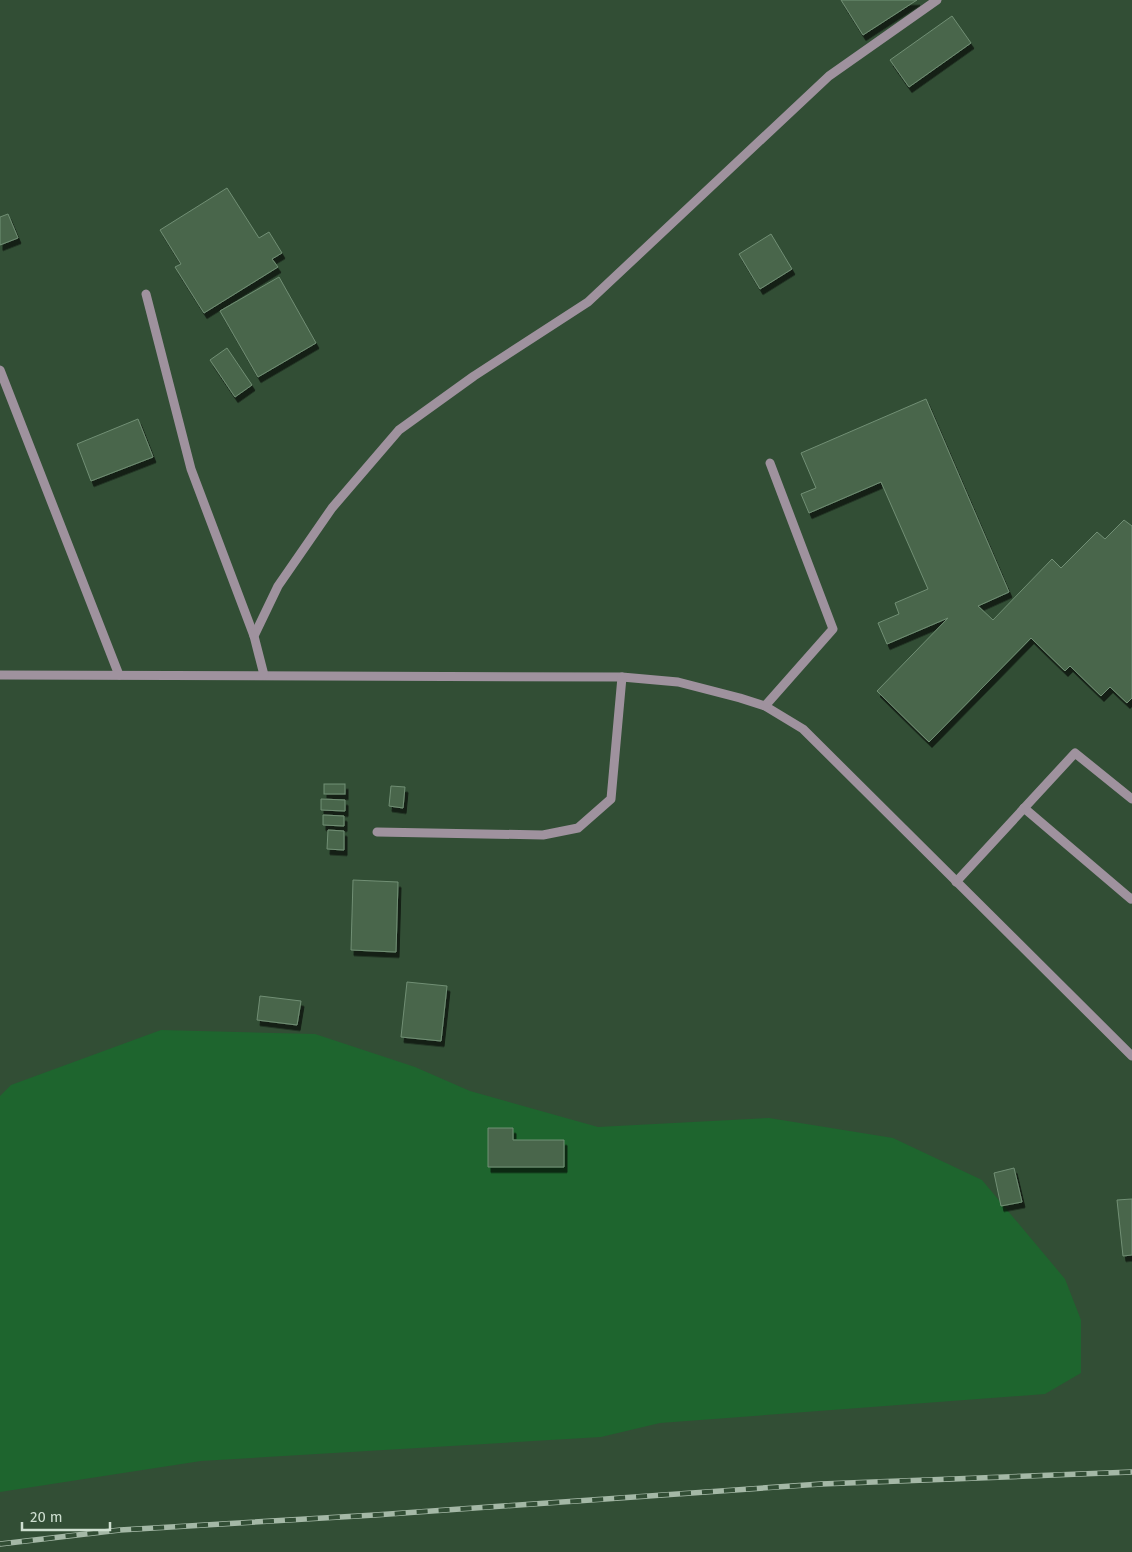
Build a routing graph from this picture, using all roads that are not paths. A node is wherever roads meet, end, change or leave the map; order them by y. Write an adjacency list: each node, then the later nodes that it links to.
1 (937, 0): 5 (street)
2 (146, 294): 5 (street)
3 (0, 370): 7 (street)
4 (770, 463): 10 (street)
5 (254, 636): 8 (street)
6 (0, 675): 7 (street)
7 (120, 675): 8 (street)
8 (264, 675): 9 (street)
9 (622, 677): 10 (street); 13 (street)
10 (765, 706): 14 (street)
11 (1132, 799): 12 (street)
12 (1024, 808): 14 (street); 15 (street)
13 (377, 832)
14 (956, 882): 16 (street)
15 (1132, 898)
16 (1132, 1056)

